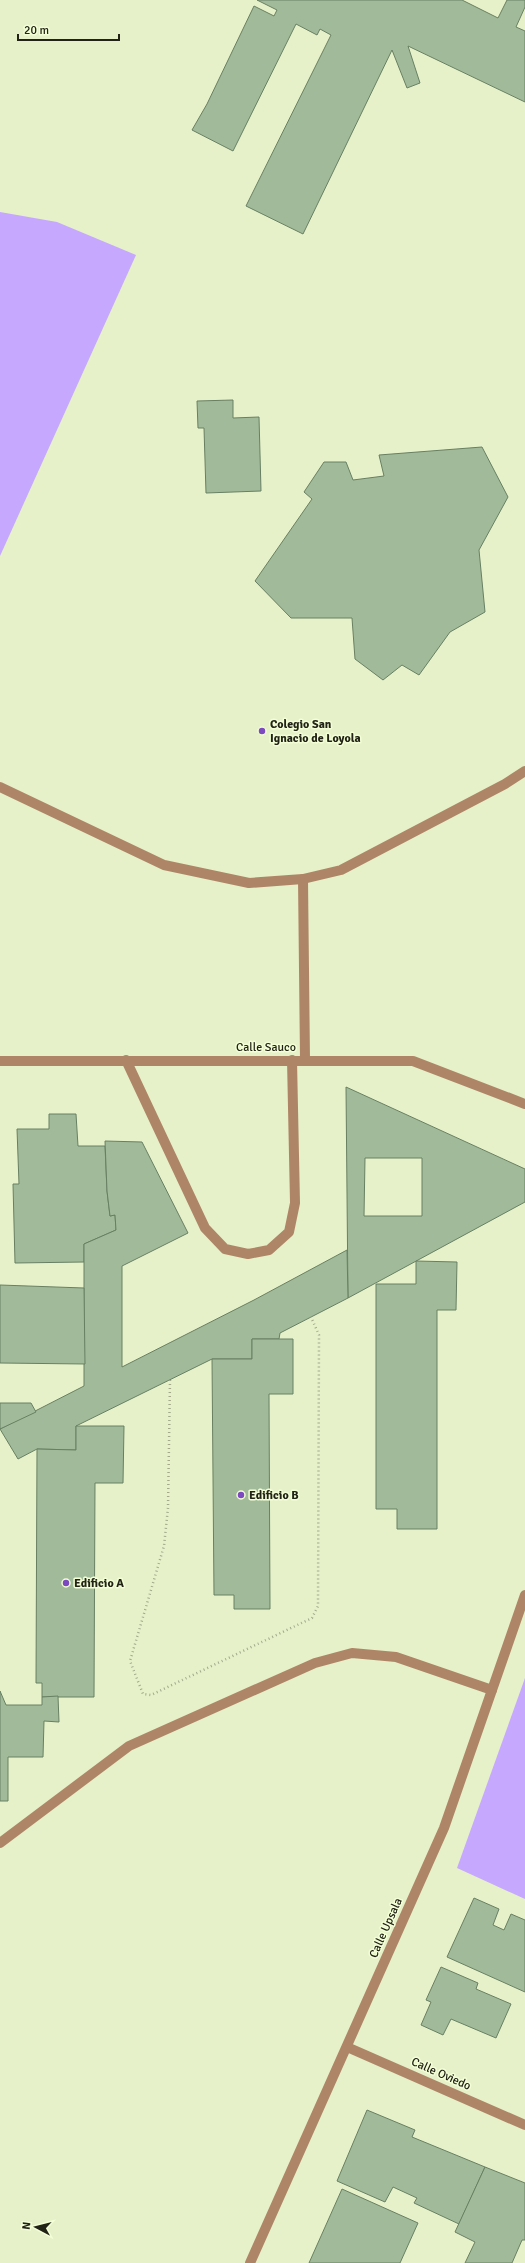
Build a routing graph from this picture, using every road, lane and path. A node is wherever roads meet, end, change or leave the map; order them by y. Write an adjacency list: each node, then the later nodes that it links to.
1 (525, 771): 3 (street)
2 (0, 787): 3 (street)
3 (303, 879): 6 (street)
4 (126, 1060): 5 (street, Calle Sauco); 5 (street); 7 (street, Calle Sauco)
5 (292, 1060): 6 (street, Calle Sauco)
6 (305, 1060): 8 (street, Calle Sauco)
7 (0, 1061)
8 (525, 1104)
9 (311, 1317): 10 (path)
10 (170, 1380)
11 (525, 1595): 12 (street, Calle Upsala)
12 (492, 1690): 13 (street); 14 (street, Calle Upsala)
13 (0, 1843)
14 (347, 2047): 15 (street, Calle Oviedo); 16 (street, Calle Upsala)
15 (525, 2125)
16 (250, 2263)

